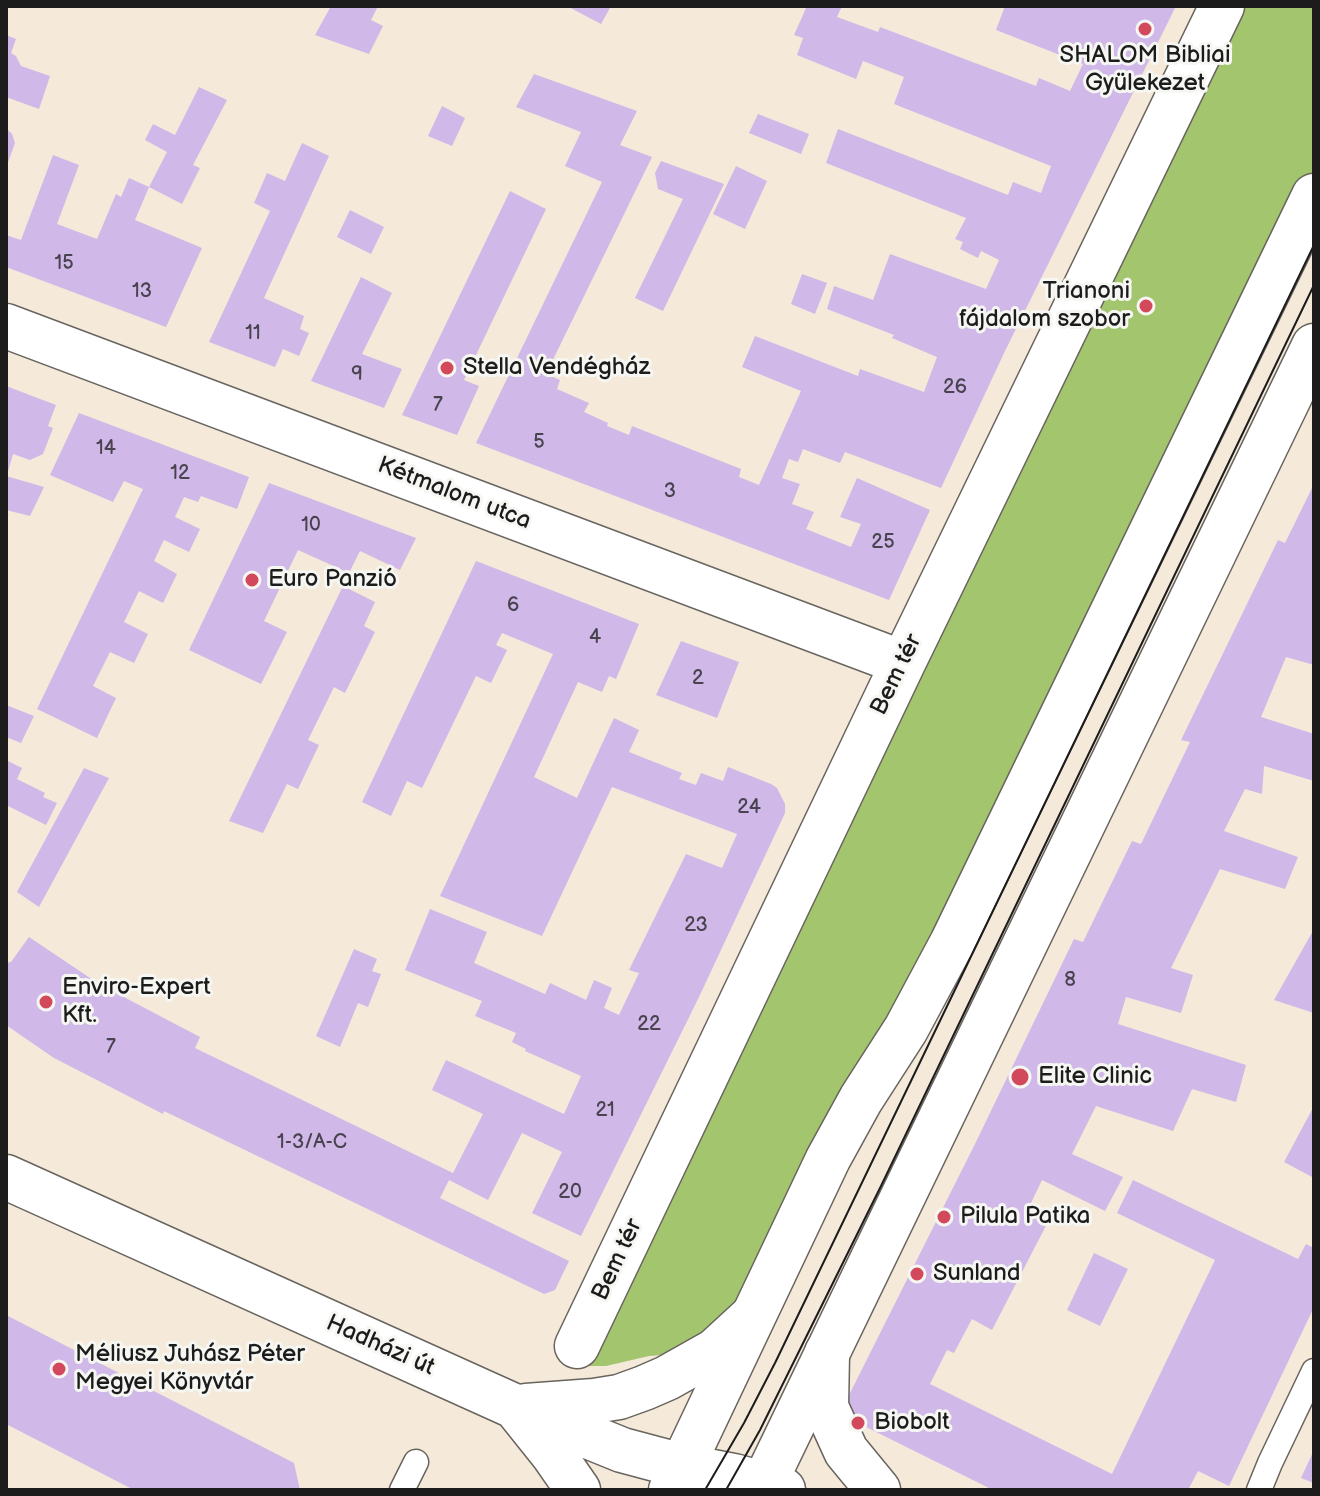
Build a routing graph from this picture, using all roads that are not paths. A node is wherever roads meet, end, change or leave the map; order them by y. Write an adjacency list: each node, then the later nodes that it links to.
1 (1222, 6): 5 (street, Bem tér)
2 (1314, 196): 7 (street)
3 (6, 326): 5 (street, Kétmalom utca)
4 (1314, 346): 9 (street)
5 (903, 663): 8 (street, Bem tér)
6 (6, 1177): 11 (street, Hadházi út)
7 (753, 1316): 11 (street); 13 (street)
8 (577, 1346)
9 (827, 1353): 14 (street); 17 (street)
10 (1314, 1371): 18 (lane)
11 (516, 1407): 13 (street, Hadházi út); 16 (street)
12 (416, 1462): 15 (lane)
13 (676, 1478): 14 (street, Hadházi út)
14 (769, 1488)
15 (402, 1490)
16 (578, 1490)
17 (878, 1490)
18 (1259, 1490)

